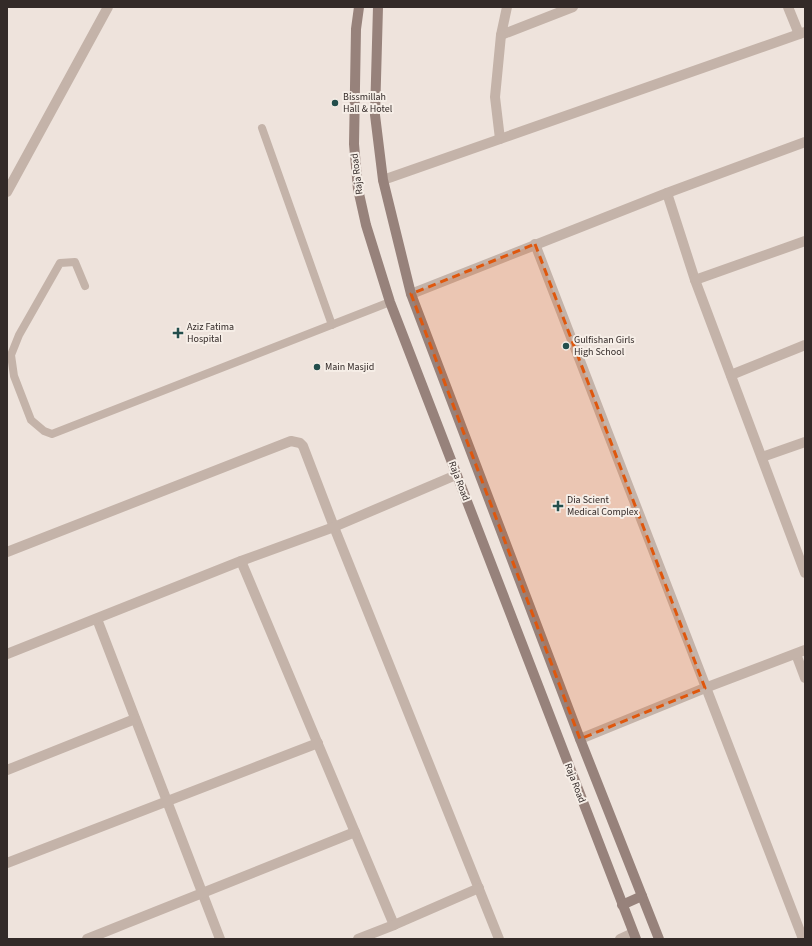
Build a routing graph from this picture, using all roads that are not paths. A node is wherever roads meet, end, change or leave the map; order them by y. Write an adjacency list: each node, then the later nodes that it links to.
1 (108, 7): 13 (street)
2 (359, 7): 20 (street, Raja Road)
3 (378, 7): 12 (street, Raja Road)
4 (507, 7): 8 (street)
5 (573, 7): 8 (street)
6 (788, 7): 7 (street)
7 (802, 33): 10 (street)
8 (501, 35): 10 (street)
9 (262, 128): 21 (lane)
10 (500, 139): 12 (street)
11 (805, 142): 14 (street)
12 (383, 180): 19 (street, Raja Road)
13 (7, 192)
14 (667, 193): 16 (street); 17 (street)
15 (805, 241): 17 (street)
16 (535, 244): 19 (street); 36 (street)
17 (695, 280): 23 (street)
18 (85, 286): 21 (lane)
19 (411, 294): 38 (street, Raja Road)
20 (390, 302): 21 (lane); 26 (street, Raja Road)
21 (332, 325)
22 (805, 345): 23 (street)
23 (731, 375): 25 (street)
24 (805, 442): 25 (street)
25 (762, 457): 29 (street)
26 (456, 475): 27 (street); 47 (street, Raja Road)
27 (334, 527): 28 (street); 30 (street); 44 (street)
28 (7, 552)
29 (802, 553): 31 (street)
30 (242, 561): 32 (street); 39 (street)
31 (805, 572)
32 (97, 619): 34 (street); 37 (street)
33 (800, 652): 35 (street); 36 (street)
34 (7, 654)
35 (805, 678)
36 (705, 688): 38 (street); 56 (street)
37 (135, 719): 40 (street); 41 (street)
38 (580, 739): 46 (street, Raja Road)
39 (318, 743): 41 (street); 42 (street)
40 (7, 770)
41 (167, 802): 43 (street); 45 (street)
42 (355, 832): 45 (street); 48 (street)
43 (7, 863)
44 (479, 888): 48 (street); 53 (street)
45 (202, 893): 50 (street); 51 (street)
46 (642, 896): 47 (street); 55 (street, Raja Road)
47 (622, 905): 49 (street, Raja Road)
48 (394, 925): 52 (street)
49 (634, 936): 54 (street)
50 (87, 939)
51 (220, 939)
52 (358, 939)
53 (499, 939)
54 (620, 939)
55 (659, 939)
56 (803, 939)

